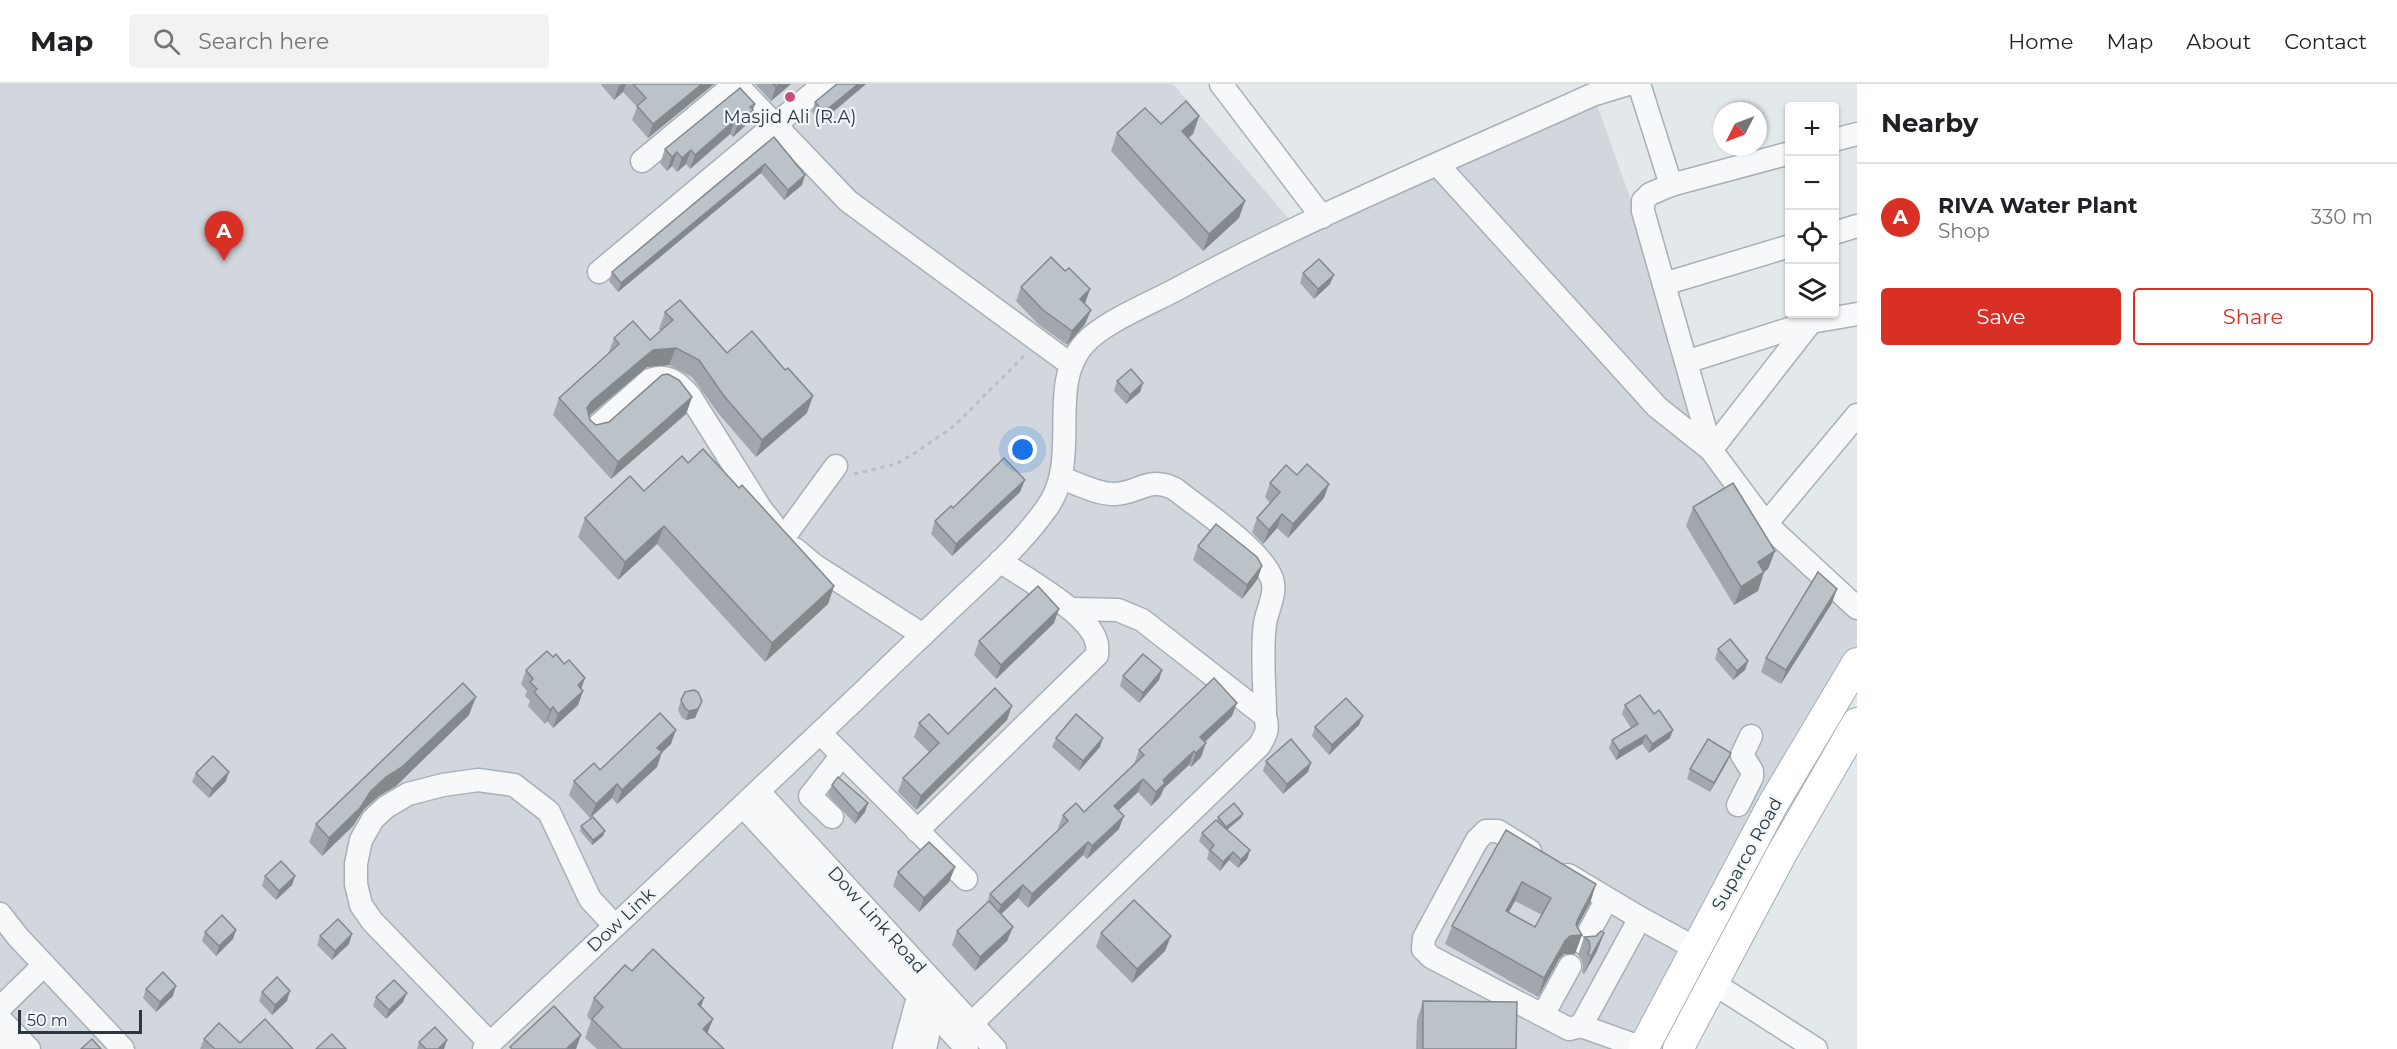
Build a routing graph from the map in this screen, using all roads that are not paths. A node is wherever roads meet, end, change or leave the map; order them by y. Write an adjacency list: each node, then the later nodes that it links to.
1 (735, 84): 7 (street); 11 (street)
2 (824, 84): 7 (street)
3 (1221, 84): 14 (street)
4 (1628, 84): 6 (street)
5 (1639, 84): 13 (street)
6 (1590, 89): 12 (street)
7 (775, 123): 18 (street); 23 (street)
8 (1857, 134): 9 (street)
9 (1839, 139)
10 (1785, 154): 13 (street)
11 (642, 161)
12 (1438, 165): 14 (street); 26 (street)
13 (1671, 185): 19 (street)
14 (1322, 217): 23 (street)
15 (1857, 226): 16 (street)
16 (1839, 231)
17 (1785, 248): 19 (street)
18 (598, 272)
19 (1664, 284): 22 (street)
20 (1857, 314): 21 (street)
21 (1811, 322): 22 (street); 26 (street)
22 (1686, 362): 26 (street)
23 (1070, 364): 28 (street, Dow Link)
24 (1857, 415): 29 (street)
25 (594, 429): 30 (street)
26 (1711, 450): 29 (street)
27 (831, 472): 30 (street)
28 (1061, 478): 31 (street, Dow Link); 36 (street)
29 (1766, 524): 33 (street)
30 (784, 537): 34 (street)
31 (1000, 561): 32 (street); 34 (street, Dow Link)
32 (1072, 609): 36 (street); 44 (street)
33 (1857, 609)
34 (923, 635): 38 (street, Dow Link)
35 (1857, 663): 42 (main road, Suparco Road)
36 (1265, 716): 59 (street)
37 (1857, 723): 54 (main road, Suparco Road)
38 (820, 733): 40 (street); 41 (street, Dow Link)
39 (1751, 736): 42 (street)
40 (842, 755): 43 (street); 44 (street)
41 (751, 799): 49 (street, Dow Link); 55 (street, Dow Link Road); 59 (street, Dow Link Road)
42 (1773, 804): 51 (main road, Suparco Road)
43 (832, 817)
44 (917, 831): 45 (street)
45 (966, 879)
46 (1607, 899): 48 (street); 50 (street); 57 (street)
47 (0, 914): 52 (street)
48 (1640, 918): 51 (street); 60 (street)
49 (615, 926): 62 (street, Dow Link); 62 (street)
50 (1583, 943)
51 (1695, 948): 63 (main road, Suparco Road)
52 (44, 965): 56 (street); 66 (street)
53 (1570, 966): 57 (street)
54 (1713, 983): 71 (main road, Suparco Road); 72 (street)
55 (926, 1004): 67 (street); 68 (street); 69 (street, Dow Link Road)
56 (0, 1008)
57 (1543, 1015): 60 (street)
58 (0, 1019): 65 (street)
59 (971, 1023): 70 (street, Dow Link Road)
60 (1581, 1026): 63 (street)
61 (0, 1043): 64 (street)
62 (487, 1046)
63 (1643, 1048)
64 (5, 1049)
65 (29, 1049)
66 (123, 1049)
67 (904, 1049)
68 (925, 1049)
69 (967, 1049)
70 (995, 1049)
71 (1678, 1049)
72 (1816, 1049)

